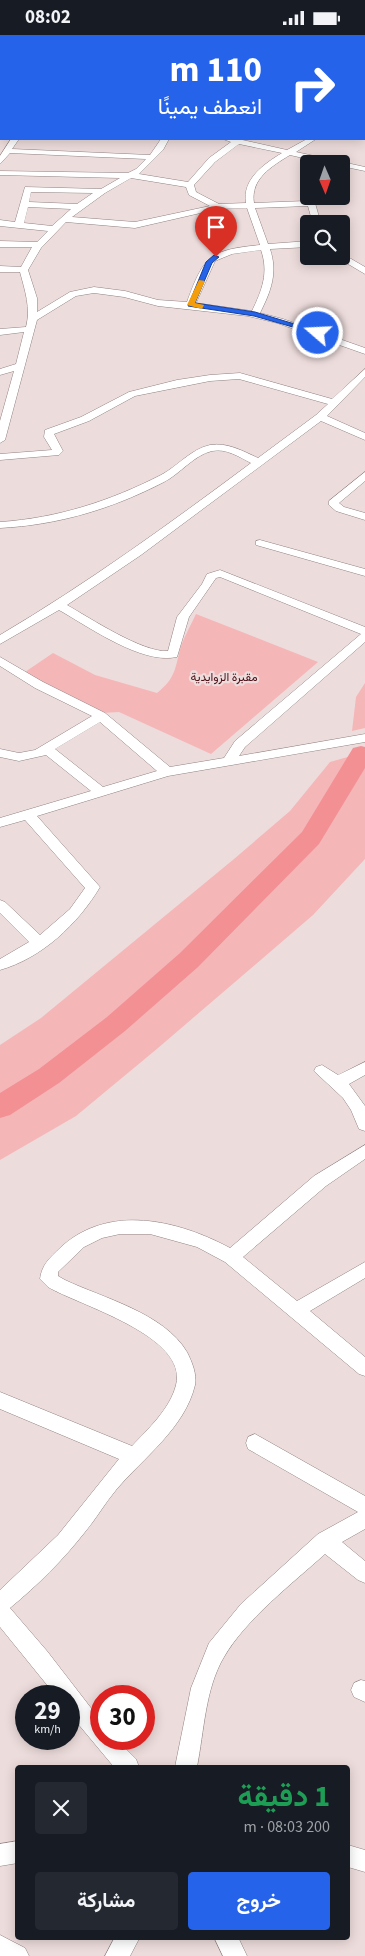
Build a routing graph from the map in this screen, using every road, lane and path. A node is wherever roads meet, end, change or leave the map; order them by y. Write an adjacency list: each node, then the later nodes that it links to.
1 (14, 140): 6 (street)
2 (164, 140): 9 (street)
3 (232, 140): 5 (street)
4 (310, 140): 7 (street)
5 (238, 141): 7 (street); 15 (street)
6 (9, 151): 9 (street); 10 (street)
7 (291, 152): 8 (street); 19 (street)
8 (303, 155)
9 (152, 157): 14 (street)
10 (0, 162)
11 (350, 166): 12 (street)
12 (365, 169)
13 (0, 173): 14 (street)
14 (133, 176): 15 (street); 16 (street)
15 (190, 185): 21 (street)
16 (102, 191): 18 (street); 20 (street)
17 (300, 200): 19 (street)
18 (24, 204): 20 (street); 24 (street)
19 (250, 205): 21 (street); 29 (street)
20 (80, 207): 22 (street)
21 (218, 207): 22 (street)
22 (64, 219): 25 (street)
23 (0, 223): 24 (street)
24 (19, 225): 25 (street)
25 (53, 229): 28 (street)
26 (300, 244): 29 (street)
27 (0, 245): 28 (street)
28 (39, 245): 32 (street)
29 (264, 246): 34 (street); 35 (street)
30 (350, 262): 33 (street)
31 (0, 269): 32 (street)
32 (24, 269): 36 (street)
33 (365, 271)
34 (191, 305): 35 (street); 36 (street)
35 (255, 314): 38 (street)
36 (32, 324): 37 (street); 39 (street)
37 (0, 332)
38 (365, 351)
39 (19, 366): 40 (street); 45 (street)
40 (0, 372)
41 (365, 372): 42 (street)
42 (335, 403): 43 (street); 46 (street)
43 (320, 417): 44 (street); 47 (street)
44 (365, 437)
45 (0, 440)
46 (0, 457)
47 (258, 463): 50 (street); 53 (street)
48 (365, 475): 49 (street)
49 (365, 517)
50 (0, 525)
51 (260, 543): 52 (street)
52 (365, 573)
53 (60, 605): 54 (street); 56 (street)
54 (365, 631)
55 (365, 635): 62 (street)
56 (0, 640)
57 (0, 661): 58 (street)
58 (101, 716): 60 (street); 63 (street)
59 (365, 738): 62 (street)
60 (47, 749): 61 (street); 64 (street)
61 (0, 753)
62 (228, 762): 63 (street)
63 (168, 772): 64 (street)
64 (101, 792): 65 (street)
65 (28, 815): 66 (street); 68 (street)
66 (0, 823)
67 (0, 905): 68 (street)
68 (39, 943): 69 (street)
69 (0, 965)
70 (365, 1068): 72 (street)
71 (322, 1071): 72 (street)
72 (338, 1082): 73 (street)
73 (365, 1125)
74 (365, 1151): 75 (street)
75 (231, 1257): 77 (street); 81 (street)
76 (365, 1269): 77 (street)
77 (295, 1311): 78 (street)
78 (365, 1369)
79 (0, 1400): 81 (street)
80 (255, 1443): 82 (street)
81 (136, 1457): 86 (street)
82 (365, 1506)
83 (365, 1519): 84 (street)
84 (325, 1541): 85 (street); 91 (street)
85 (365, 1573)
86 (0, 1603)
87 (0, 1611): 88 (street)
88 (90, 1723)
89 (112, 1750): 90 (street)
90 (126, 1765)
91 (186, 1765)
92 (15, 1852): 93 (street)
93 (0, 1855)
94 (350, 1857): 95 (street)
95 (365, 1861)
96 (127, 1940): 100 (street)
97 (227, 1940): 101 (street)
98 (0, 1947): 99 (street)
99 (17, 1956)
100 (117, 1956)
101 (235, 1956)

